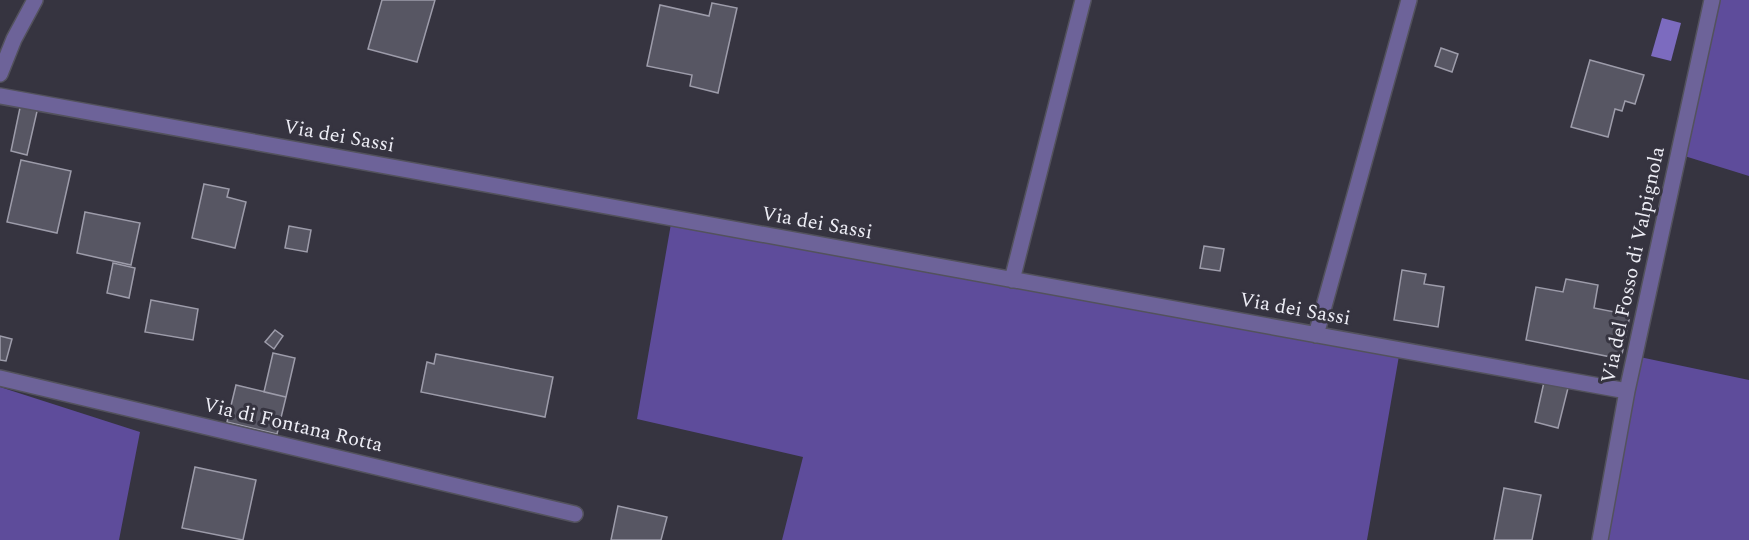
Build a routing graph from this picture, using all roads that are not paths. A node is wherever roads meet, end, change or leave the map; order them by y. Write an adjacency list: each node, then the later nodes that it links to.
1 (35, 0): 5 (street)
2 (1083, 0): 7 (street)
3 (1409, 0): 8 (street)
4 (1712, 0): 10 (street, Via del Fosso di Valpignola)
5 (0, 74)
6 (0, 96): 7 (street, Via dei Sassi)
7 (1012, 280): 8 (street, Via dei Sassi)
8 (1316, 334): 10 (street, Via dei Sassi)
9 (0, 378): 11 (street, Via di Fontana Rotta)
10 (1627, 391): 12 (street, Via del Fosso di Valpignola)
11 (575, 514)
12 (1600, 540)

